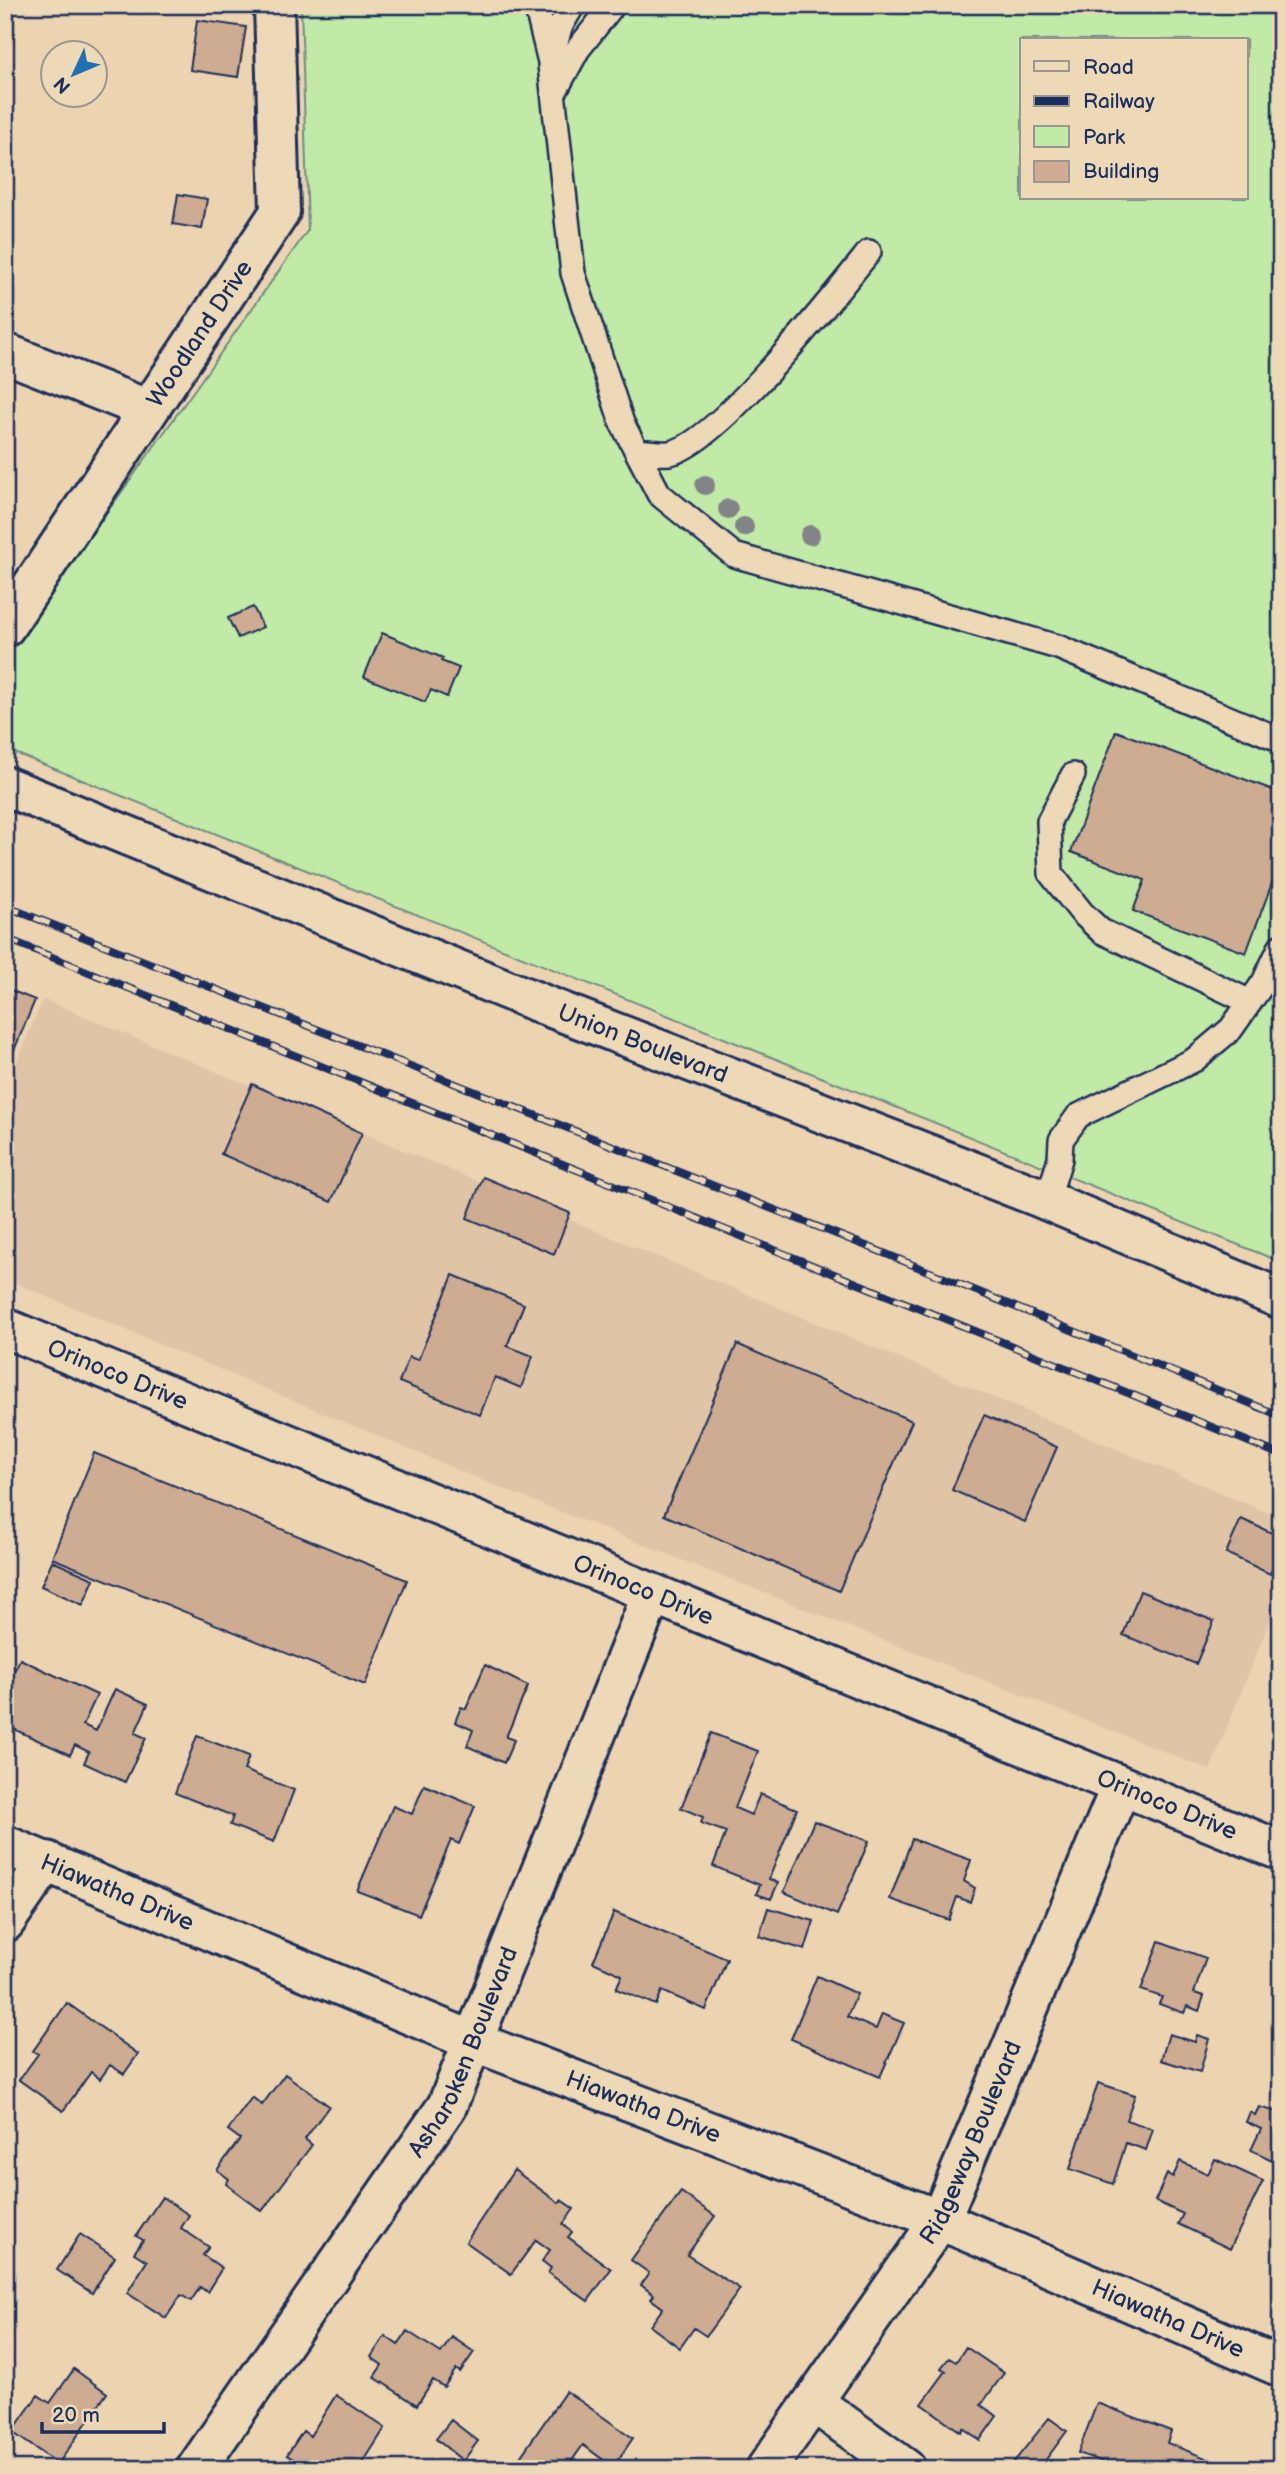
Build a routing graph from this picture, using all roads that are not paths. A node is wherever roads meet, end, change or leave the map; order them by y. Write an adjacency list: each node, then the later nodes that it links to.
1 (274, 5): 9 (street, Woodland Drive)
2 (536, 5): 5 (lane)
3 (573, 5): 5 (lane)
4 (613, 5): 6 (lane)
5 (550, 65): 6 (lane)
6 (554, 93): 10 (lane)
7 (869, 252): 10 (lane)
8 (5, 353): 9 (street)
9 (147, 409): 11 (street, Woodland Drive)
10 (636, 451): 12 (lane)
11 (5, 627)
12 (1281, 740)
13 (1073, 775): 16 (lane)
14 (5, 786): 17 (street, Union Boulevard)
15 (1281, 946): 16 (lane)
16 (1250, 1002): 17 (lane)
17 (1047, 1201): 18 (street, Union Boulevard)
18 (1281, 1299)
19 (5, 1328): 20 (street, Orinoco Drive)
20 (652, 1594): 21 (street, Orinoco Drive); 26 (street, Asharoken Boulevard)
21 (1121, 1786): 23 (street, Orinoco Drive); 27 (street, Ridgeway Boulevard)
22 (5, 1845): 24 (street, Hiawatha Drive)
23 (1281, 1851)
24 (47, 1861): 25 (street); 26 (street, Hiawatha Drive)
25 (5, 1922)
26 (475, 2042): 27 (street, Hiawatha Drive); 30 (street, Asharoken Boulevard)
27 (940, 2220): 28 (street, Hiawatha Drive); 29 (street, Ridgeway Boulevard)
28 (1281, 2367)
29 (813, 2402): 31 (street, Ridgeway Boulevard); 32 (street)
30 (195, 2469)
31 (766, 2469)
32 (906, 2469)

